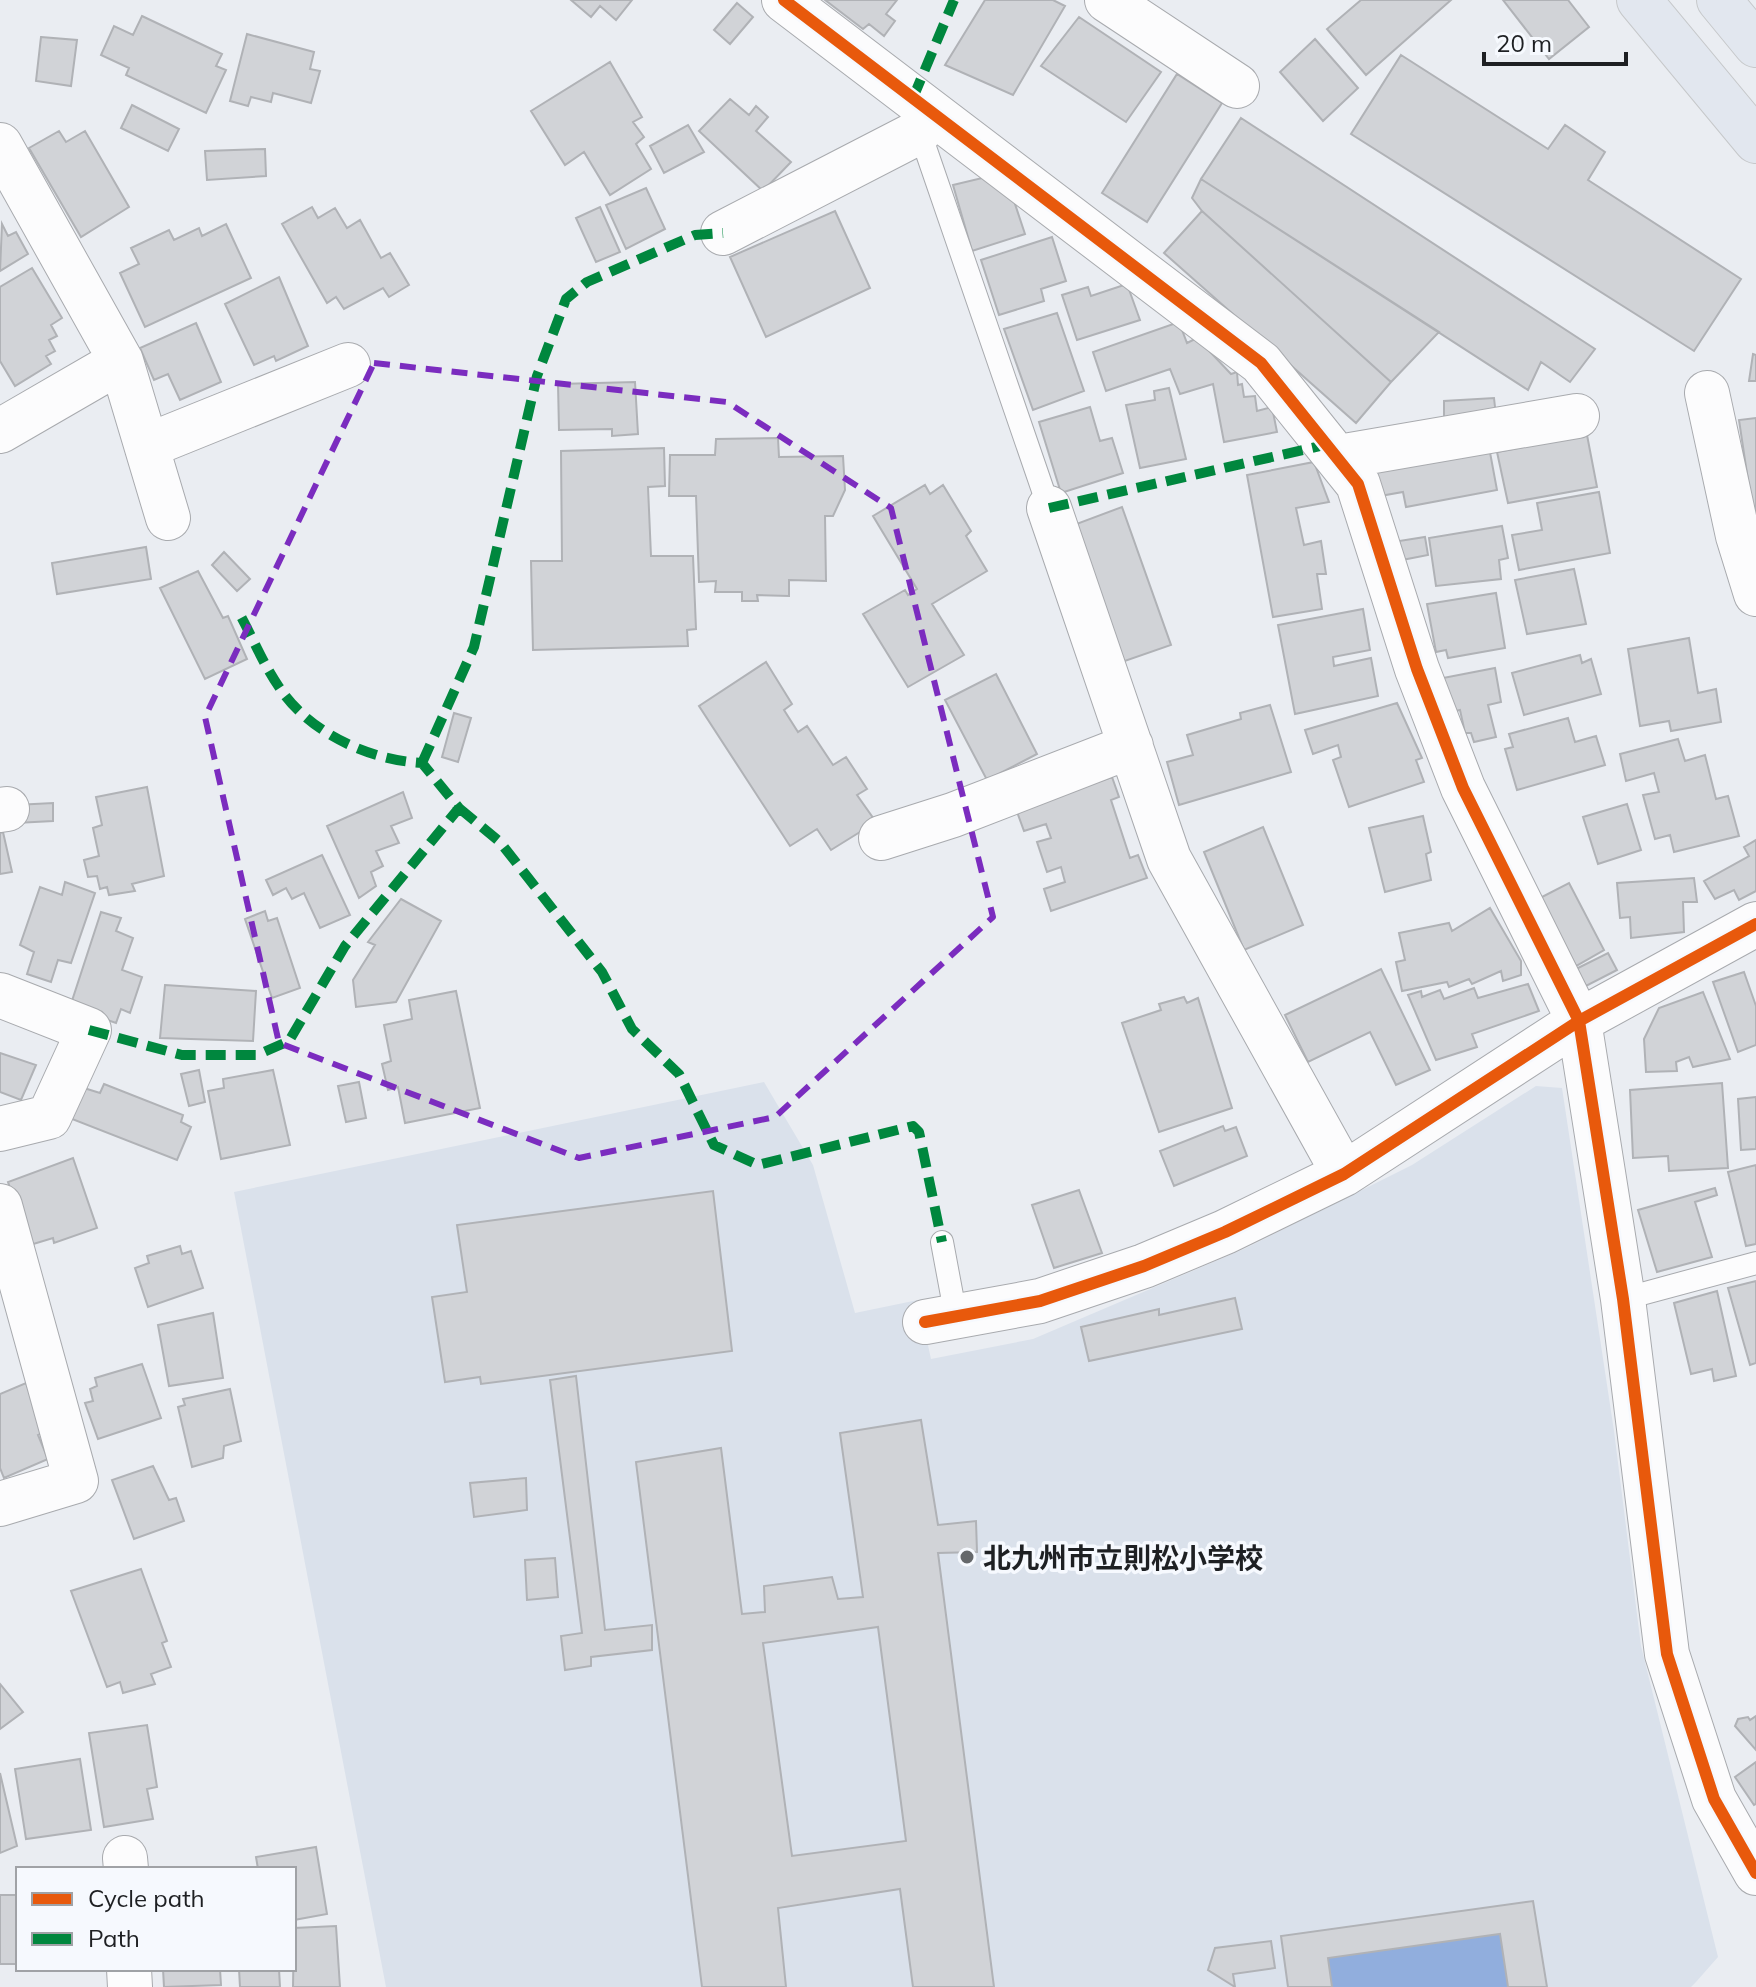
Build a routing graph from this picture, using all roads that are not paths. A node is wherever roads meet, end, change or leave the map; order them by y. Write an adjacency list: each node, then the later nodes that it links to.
1 (784, 0): 7 (street)
2 (1107, 0): 6 (street)
3 (1639, 0): 8 (highway)
4 (1719, 0): 5 (highway)
5 (1756, 45)
6 (1237, 86)
7 (916, 115): 10 (street); 17 (street); 18 (lane)
8 (1756, 141)
9 (0, 145): 11 (street)
10 (723, 233)
11 (121, 361): 15 (street); 16 (street)
12 (348, 365): 16 (street)
13 (1707, 393): 20 (street)
14 (1577, 416): 17 (street)
15 (0, 431)
16 (147, 446): 19 (street)
17 (1339, 457): 25 (street)
18 (1049, 508): 21 (street)
19 (168, 518)
20 (1756, 594)
21 (1131, 746): 22 (street); 27 (street)
22 (881, 838)
23 (1756, 924): 25 (street)
24 (0, 995): 26 (street)
25 (1579, 1021): 27 (street); 31 (street)
26 (0, 1129)
27 (1344, 1174): 32 (street)
28 (0, 1206): 33 (street)
29 (942, 1242): 32 (lane)
30 (1756, 1263): 31 (lane)
31 (1623, 1299): 34 (street)
32 (940, 1319)
33 (0, 1504)
34 (1756, 1873)

